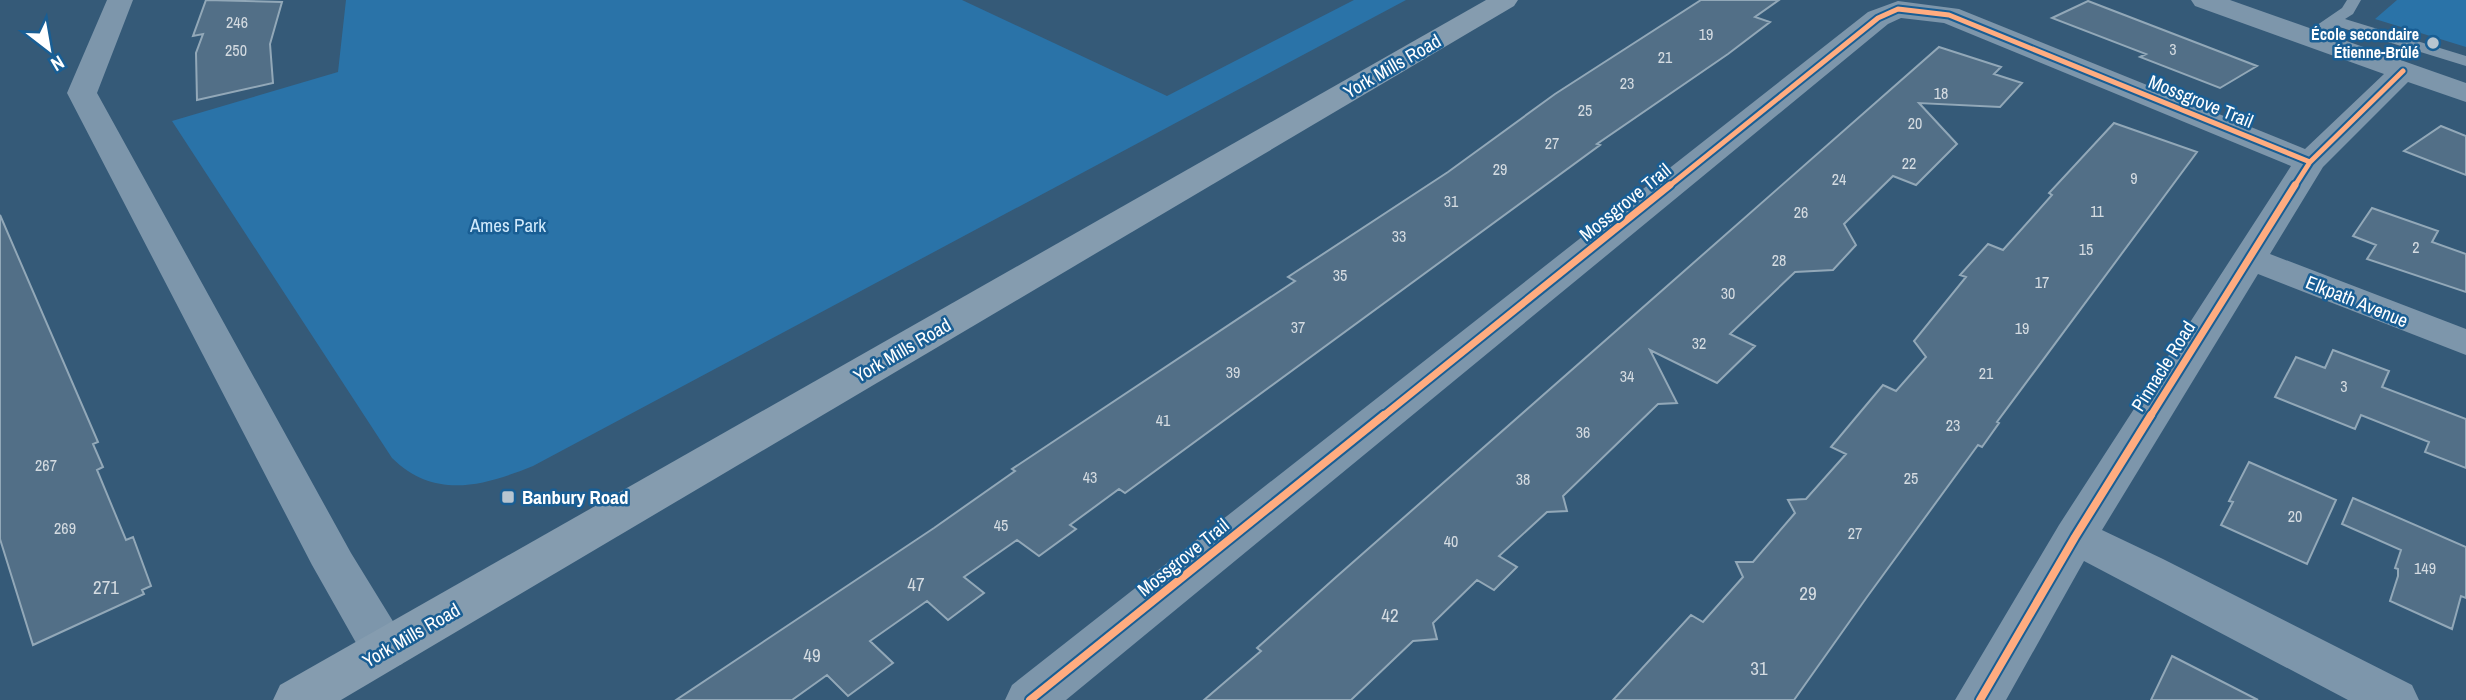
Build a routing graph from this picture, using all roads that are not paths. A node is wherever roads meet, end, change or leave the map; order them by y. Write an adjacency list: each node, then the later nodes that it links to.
1 (120, 0): 14 (street)
2 (1505, 0): 14 (main road, York Mills Road)
3 (2204, 0): 6 (street)
4 (2354, 0): 5 (lane)
5 (2334, 21): 6 (lane); 7 (lane)
6 (2309, 37): 8 (street)
7 (2466, 61)
8 (2403, 71): 9 (street); 10 (street, Pinnacle Road)
9 (2466, 93)
10 (2310, 162): 11 (street, Pinnacle Road); 16 (street, Mossgrove Trail)
11 (2249, 258): 12 (street, Elkpath Avenue); 13 (street, Pinnacle Road)
12 (2466, 343)
13 (2075, 537): 17 (street, Pinnacle Road); 18 (street)
14 (385, 650): 15 (main road, York Mills Road)
15 (298, 700)
16 (1030, 700)
17 (1980, 700)
18 (2394, 700)

